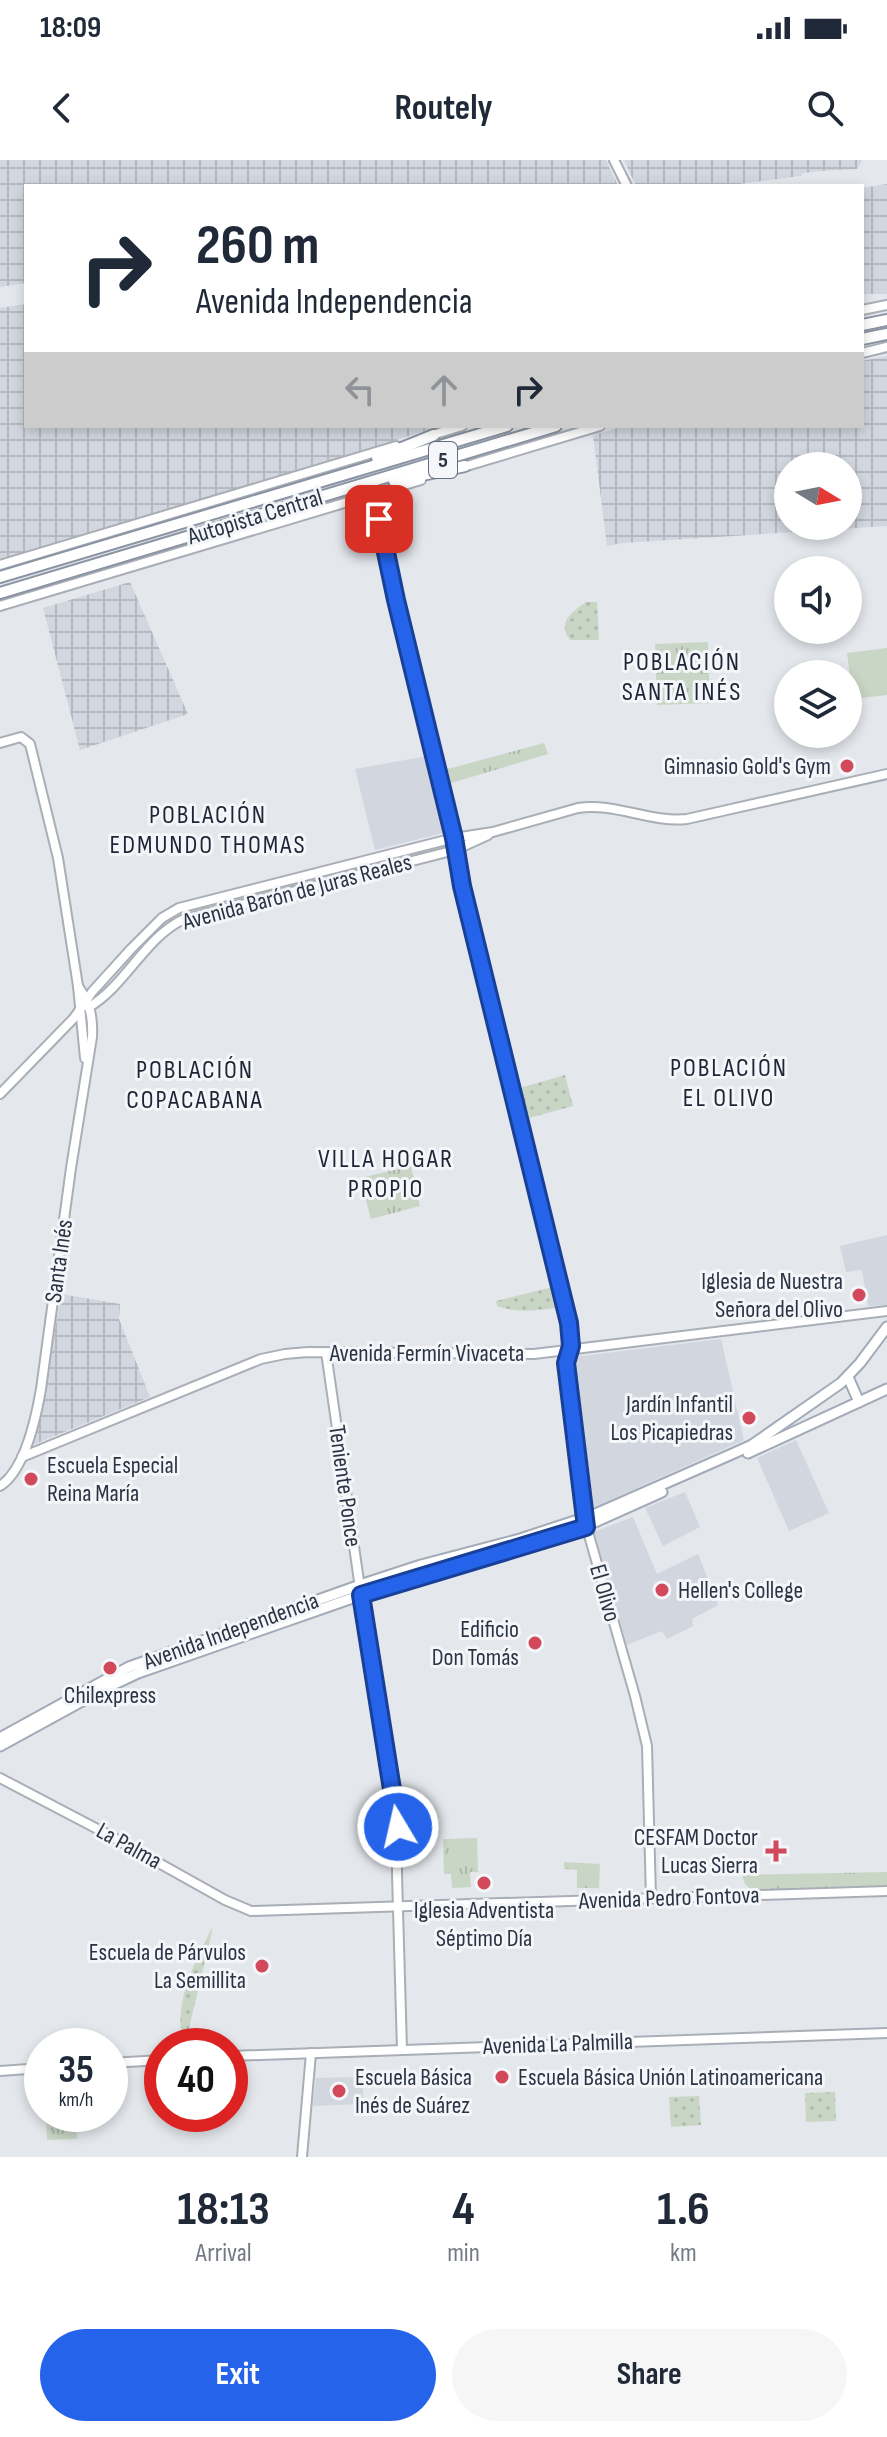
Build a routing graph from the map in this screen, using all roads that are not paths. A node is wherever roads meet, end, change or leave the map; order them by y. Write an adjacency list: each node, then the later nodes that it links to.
1 (614, 160): 2 (street)
2 (626, 184)
3 (887, 305): 4 (street)
4 (864, 310)
5 (887, 320): 6 (highway)
6 (864, 325)
7 (887, 334): 8 (highway)
8 (864, 339)
9 (887, 347): 10 (street)
10 (864, 353)
11 (456, 428): 15 (street)
12 (500, 428): 17 (highway, Autopista Central / 5)
13 (549, 428): 18 (highway, Autopista Central / 5)
14 (593, 428): 16 (street)
15 (434, 435): 17 (highway); 20 (street)
16 (465, 466): 18 (highway); 19 (street)
17 (339, 476): 21 (highway, Autopista Central / 5)
18 (341, 491): 22 (highway, Autopista Central / 5)
19 (374, 494): 23 (street); 27 (street, El Olivo)
20 (0, 565)
21 (0, 577)
22 (0, 593)
23 (0, 606)
24 (0, 743): 31 (street, Santa Inés)
25 (887, 774): 26 (street, Avenida Barón de Juras Reales)
26 (493, 832): 27 (street, Avenida Barón de Juras Reales); 28 (street, Avenida Barón de Juras Reales)
27 (454, 838): 28 (street, El Olivo); 29 (street, Avenida Barón de Juras Reales)
28 (455, 850): 30 (street, Avenida Barón de Juras Reales); 38 (street, El Olivo)
29 (174, 910): 30 (street); 32 (street, Avenida Barón de Juras Reales)
30 (182, 920): 32 (street, Avenida Barón de Juras Reales)
31 (78, 986): 32 (street, Santa Inés); 33 (street, Santa Inés)
32 (88, 1003): 33 (street, Avenida Barón de Juras Reales); 34 (street, Santa Inés)
33 (81, 1010): 34 (street, Santa Inés); 35 (street, Avenida Barón de Juras Reales)
34 (86, 1063): 43 (street, Santa Inés)
35 (0, 1094)
36 (887, 1311): 38 (street, Avenida Fermín Vivaceta)
37 (887, 1327): 40 (main road, Avenida Independencia)
38 (570, 1350): 39 (street, Avenida Fermín Vivaceta); 45 (street, El Olivo)
39 (326, 1352): 43 (street, Avenida Fermín Vivaceta); 46 (street, Teniente Ponce)
40 (848, 1377): 42 (main road); 45 (main road, Avenida Independencia)
41 (887, 1389): 42 (main road, Avenida Independencia)
42 (859, 1402): 45 (main road, Avenida Independencia)
43 (22, 1457): 44 (street)
44 (0, 1486)
45 (585, 1522): 46 (main road, Avenida Independencia); 51 (street, El Olivo)
46 (360, 1590): 47 (main road, Avenida Independencia); 48 (main road, Avenida Independencia); 52 (street, Teniente Ponce)
47 (0, 1738)
48 (0, 1746)
49 (0, 1778): 53 (street, La Palma)
50 (887, 1891): 51 (street, Avenida Pedro Fontova)
51 (651, 1898): 52 (street, Avenida Pedro Fontova)
52 (398, 1906): 53 (street, Avenida Pedro Fontova); 55 (street, Teniente Ponce)
53 (259, 1911)
54 (887, 2033): 55 (street, Avenida La Palmilla)
55 (402, 2050): 56 (street, Avenida La Palmilla)
56 (311, 2053): 57 (street, Avenida La Palmilla); 60 (street)
57 (248, 2055)
58 (24, 2069): 59 (street)
59 (0, 2071)
60 (302, 2157)

